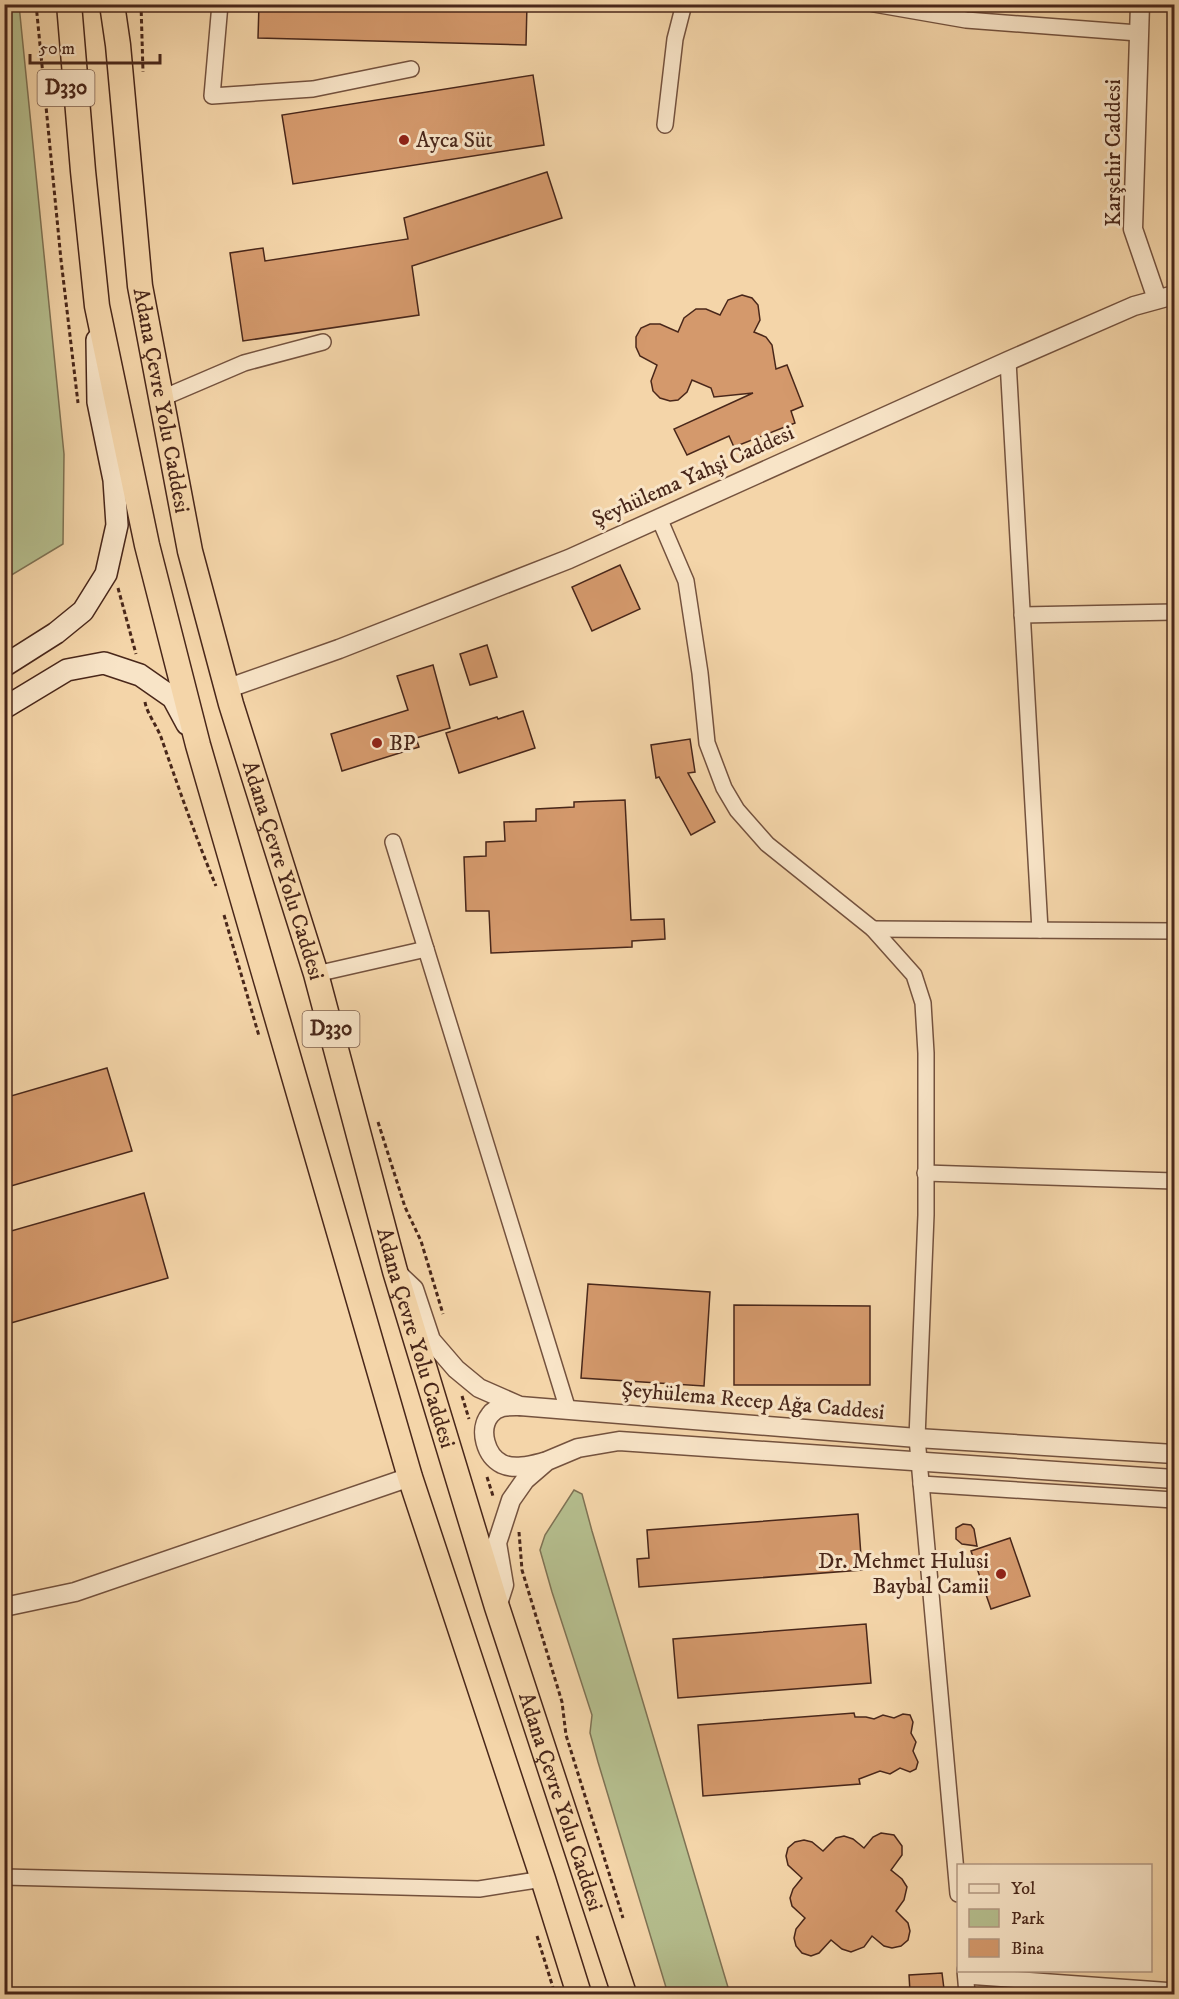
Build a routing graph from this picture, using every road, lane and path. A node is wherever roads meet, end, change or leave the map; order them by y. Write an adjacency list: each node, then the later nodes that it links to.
1 (55, 4): 16 (highway, D330)
2 (69, 4): 16 (highway, Adana Çevre Yolu Caddesi / D330)
3 (112, 4): 12 (highway, Adana Çevre Yolu Caddesi / D330)
4 (119, 4): 12 (highway, D330)
5 (141, 4): 14 (path)
6 (220, 4): 13 (street)
7 (684, 4): 15 (street)
8 (874, 4): 10 (street)
9 (1140, 4): 11 (street, Karşehir Caddesi)
10 (941, 10): 11 (street)
11 (1138, 33): 17 (street, Karşehir Caddesi)
12 (118, 45): 21 (highway, Adana Çevre Yolu Caddesi / D330)
13 (411, 69)
14 (143, 73)
15 (665, 126)
16 (83, 171): 18 (highway, Adana Çevre Yolu Caddesi / D330)
17 (1166, 297): 20 (street, Şeyhülema Yahşi Caddesi)
18 (97, 306): 25 (main road); 28 (highway, Adana Çevre Yolu Caddesi / D330)
19 (323, 342): 21 (street)
20 (1008, 360): 22 (street, Şeyhülema Yahşi Caddesi); 24 (street)
21 (160, 399): 26 (highway, Adana Çevre Yolu Caddesi / D330)
22 (658, 518): 26 (street, Şeyhülema Yahşi Caddesi); 30 (street)
23 (1174, 612): 24 (street)
24 (1022, 615): 31 (street)
25 (4, 666)
26 (226, 689): 34 (highway, Adana Çevre Yolu Caddesi / D330)
27 (4, 708): 28 (main road)
28 (198, 745): 49 (highway, Adana Çevre Yolu Caddesi / D330)
29 (393, 842): 33 (street)
30 (873, 928): 31 (street); 36 (street)
31 (1040, 930): 32 (street)
32 (1174, 931)
33 (426, 949): 34 (street); 42 (street)
34 (316, 974): 38 (highway, Adana Çevre Yolu Caddesi / D330)
35 (375, 1112): 39 (path)
36 (926, 1173): 37 (street); 44 (street)
37 (1174, 1181)
38 (394, 1271): 40 (street, Şeyhülema Recep Ağa Caddesi); 54 (highway, Adana Çevre Yolu Caddesi / D330)
39 (443, 1316)
40 (467, 1378): 41 (street, Şeyhülema Recep Ağa Caddesi); 43 (path)
41 (520, 1406): 42 (street, Şeyhülema Recep Ağa Caddesi); 46 (street)
42 (568, 1410): 44 (street, Şeyhülema Recep Ağa Caddesi)
43 (472, 1428)
44 (917, 1438): 45 (street, Şeyhülema Recep Ağa Caddesi); 47 (street)
45 (1174, 1454)
46 (547, 1461): 47 (street, Şeyhülema Recep Ağa Caddesi); 53 (street, Şeyhülema Recep Ağa Caddesi)
47 (918, 1461): 50 (street, Şeyhülema Recep Ağa Caddesi); 51 (street)
48 (485, 1470): 53 (path)
49 (410, 1477): 55 (street); 57 (highway, Adana Çevre Yolu Caddesi / D330)
50 (1174, 1479)
51 (921, 1484): 52 (street); 58 (street)
52 (1174, 1500)
53 (505, 1518): 54 (street, Şeyhülema Recep Ağa Caddesi); 59 (path)
54 (496, 1606): 63 (highway, Adana Çevre Yolu Caddesi / D330)
55 (4, 1607)
56 (4, 1877): 57 (street)
57 (543, 1879): 62 (highway, Adana Çevre Yolu Caddesi / D330)
58 (957, 1883)
59 (625, 1927)
60 (965, 1973): 61 (street); 64 (street)
61 (1174, 1990)
62 (579, 1995)
63 (624, 1995)
64 (967, 1995)

